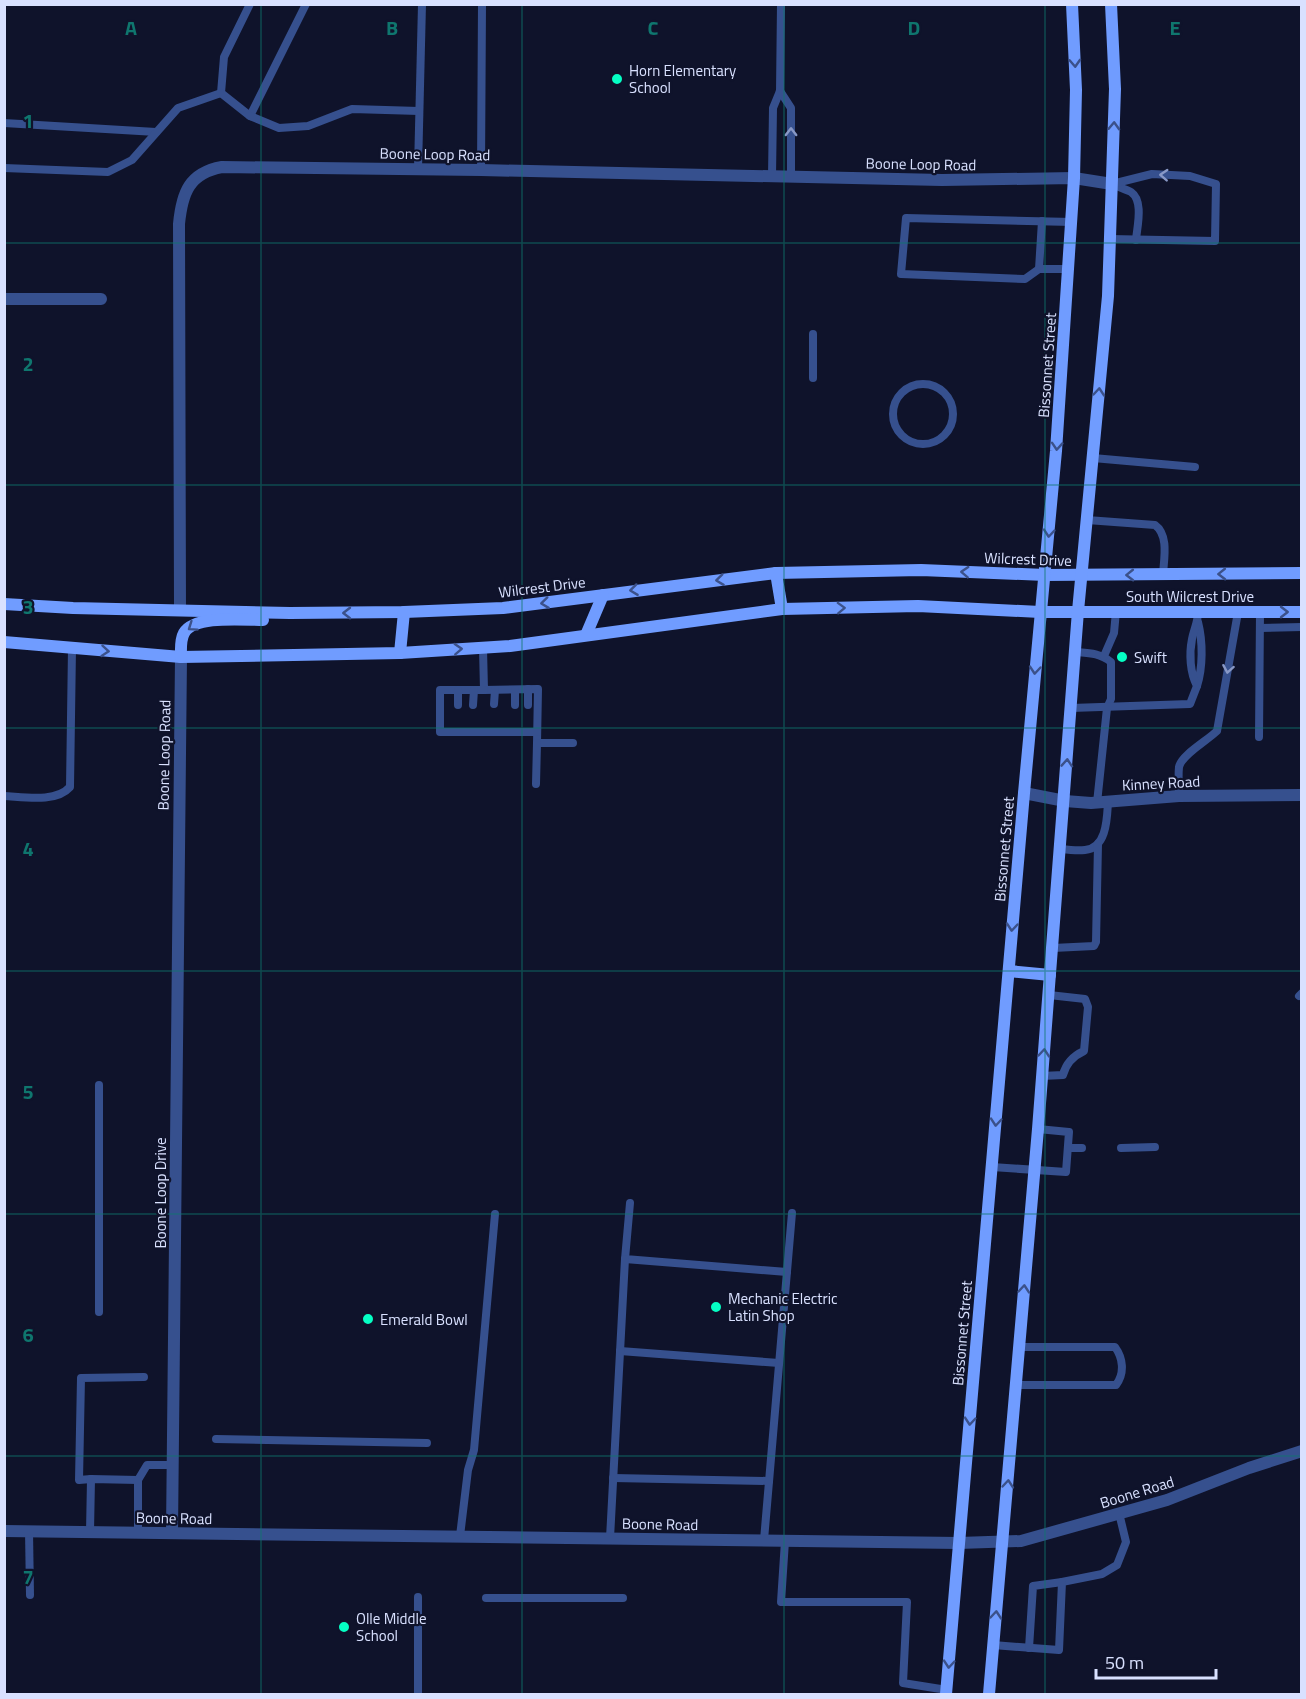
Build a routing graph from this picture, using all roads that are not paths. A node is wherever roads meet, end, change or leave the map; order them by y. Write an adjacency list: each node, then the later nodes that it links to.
1 (250, 4): 9 (lane)
2 (306, 4): 11 (lane)
3 (422, 4): 10 (lane)
4 (483, 4): 16 (lane)
5 (782, 4): 8 (lane)
6 (1072, 4): 19 (main road, Bissonnet Street, one-way to 19)
7 (1111, 4): 20 (main road, one-way to 7)
8 (780, 91): 17 (lane); 18 (lane, one-way to 8)
9 (221, 93): 11 (lane); 13 (lane)
10 (419, 111): 11 (lane); 15 (lane)
11 (250, 116)
12 (4, 123): 13 (lane)
13 (156, 132): 14 (lane)
14 (4, 168)
15 (418, 169): 16 (street, Boone Loop Road); 42 (street, Boone Loop Road)
16 (481, 170): 17 (street, Boone Loop Road)
17 (772, 176): 18 (street, Boone Loop Road)
18 (791, 177): 19 (street, Boone Loop Road)
19 (1074, 178): 20 (street, Boone Loop Road); 22 (main road, Bissonnet Street)
20 (1112, 184): 23 (main road); 24 (lane); 24 (lane, one-way to 20)
21 (1042, 221): 22 (lane); 25 (lane); 25 (lane)
22 (1073, 222): 26 (main road, Bissonnet Street)
23 (1110, 239): 24 (lane); 32 (main road, one-way to 23)
24 (1136, 240)
25 (1039, 269): 26 (lane)
26 (1069, 269): 38 (main road, Bissonnet Street, one-way to 38)
27 (4, 299): 28 (street)
28 (101, 299)
29 (813, 334): 30 (lane)
30 (813, 378)
31 (945, 392): 31 (lane)
32 (1093, 458): 33 (lane); 34 (main road)
33 (1195, 467)
34 (1087, 520): 37 (lane); 39 (main road)
35 (776, 573): 38 (main road, Wilcrest Drive, one-way to 35); 40 (main road, Wilcrest Drive, one-way to 40); 43 (main road)
36 (1302, 573): 37 (main road, South Wilcrest Drive, one-way to 37)
37 (1163, 574): 39 (main road, South Wilcrest Drive, one-way to 39)
38 (1045, 575): 39 (main road, Wilcrest Drive); 47 (main road, Bissonnet Street)
39 (1082, 575): 44 (main road)
40 (603, 595): 46 (main road, Wilcrest Drive, one-way to 46); 55 (main road)
41 (4, 604): 42 (main road, Wilcrest Drive)
42 (180, 609): 51 (main road, Wilcrest Drive)
43 (782, 609): 47 (main road, one-way to 47); 55 (main road)
44 (1078, 611): 45 (main road, South Wilcrest Drive); 47 (main road); 59 (main road)
45 (1116, 611): 52 (main road, South Wilcrest Drive); 61 (lane)
46 (404, 612): 51 (main road, Wilcrest Drive, one-way to 51); 60 (main road)
47 (1040, 612): 86 (main road, Bissonnet Street, one-way to 86)
48 (1238, 612): 49 (main road, South Wilcrest Drive); 52 (main road, South Wilcrest Drive); 89 (lane, one-way to 89)
49 (1260, 612): 50 (main road, South Wilcrest Drive, one-way to 50); 54 (lane)
50 (1302, 612)
51 (290, 613): 62 (main road, one-way to 62)
52 (1198, 617): 75 (lane)
53 (1302, 627): 54 (lane)
54 (1260, 628): 82 (lane)
55 (586, 635): 58 (main road)
56 (4, 642): 57 (main road)
57 (72, 648): 62 (main road, one-way to 62); 88 (lane)
58 (483, 648): 60 (main road, one-way to 58); 66 (lane)
59 (1076, 652): 61 (lane); 74 (main road)
60 (400, 653): 62 (main road)
61 (1104, 656): 75 (lane)
62 (181, 657): 94 (street, Boone Loop Road)
63 (528, 689): 68 (lane); 73 (lane); 81 (lane)
64 (458, 690): 65 (lane); 70 (lane); 79 (lane)
65 (474, 690): 66 (lane); 71 (lane)
66 (484, 690): 67 (lane)
67 (495, 690): 68 (lane); 69 (lane)
68 (515, 690): 72 (lane)
69 (494, 704)
70 (458, 705)
71 (473, 705)
72 (515, 705)
73 (528, 705)
74 (1071, 708): 75 (lane); 90 (main road, one-way to 74)
75 (1107, 708): 91 (lane)
76 (458, 722): 79 (lane)
77 (494, 722): 80 (lane)
78 (528, 722): 81 (lane)
79 (458, 732): 80 (lane)
80 (494, 732): 81 (lane)
81 (532, 732): 83 (lane)
82 (1259, 737)
83 (537, 743): 84 (lane); 85 (lane)
84 (573, 743)
85 (536, 784)
86 (1024, 793): 90 (street, Kinney Road); 96 (main road, Bissonnet Street, one-way to 96)
87 (1302, 795): 89 (street, Kinney Road)
88 (4, 796)
89 (1179, 796): 91 (street, Kinney Road)
90 (1065, 801): 91 (street, Kinney Road); 93 (main road)
91 (1102, 802): 92 (lane)
92 (1098, 844): 93 (lane); 95 (lane)
93 (1061, 849): 95 (main road)
94 (177, 853): 122 (street, Boone Loop Drive)
95 (1053, 948): 97 (main road)
96 (1009, 971): 97 (main road); 106 (main road, Bissonnet Street, one-way to 106)
97 (1050, 975): 98 (main road)
98 (1049, 995): 99 (main road, one-way to 98); 99 (lane)
99 (1042, 1077): 101 (main road)
100 (99, 1085): 113 (lane)
101 (1038, 1128): 103 (lane); 107 (main road)
102 (1155, 1147): 105 (lane)
103 (1068, 1148): 104 (lane); 107 (lane)
104 (1082, 1148)
105 (1121, 1148)
106 (992, 1167): 107 (lane); 138 (main road, Bissonnet Street, one-way to 138)
107 (1034, 1170): 114 (main road, one-way to 107)
108 (630, 1203): 111 (lane)
109 (792, 1213): 112 (lane)
110 (495, 1214): 133 (lane)
111 (625, 1259): 112 (lane); 115 (lane)
112 (787, 1272): 116 (lane)
113 (99, 1312)
114 (1020, 1347): 118 (main road); 118 (lane)
115 (620, 1352): 116 (lane); 123 (lane)
116 (779, 1363): 126 (lane)
117 (144, 1377): 124 (lane)
118 (1016, 1385): 137 (main road, one-way to 118)
119 (216, 1439): 120 (lane)
120 (427, 1443)
121 (1302, 1451): 127 (street, Boone Road)
122 (172, 1465): 125 (lane); 132 (street, Boone Loop Drive)
123 (613, 1478): 126 (lane); 134 (lane)
124 (91, 1479): 125 (lane); 130 (lane)
125 (138, 1480): 131 (lane)
126 (769, 1481): 135 (lane)
127 (1119, 1513): 137 (street, Boone Road); 139 (lane)
128 (4, 1531): 129 (street, Boone Road)
129 (29, 1531): 130 (street, Boone Road); 140 (lane)
130 (90, 1532): 131 (street, Boone Road)
131 (138, 1532): 132 (street, Boone Road)
132 (172, 1533): 133 (street, Boone Road)
133 (460, 1536): 134 (street, Boone Road)
134 (610, 1538): 135 (street, Boone Road)
135 (764, 1540): 136 (street, Boone Road)
136 (785, 1540): 138 (street, Boone Road); 146 (lane)
137 (1003, 1542): 138 (street, Boone Road); 144 (main road, one-way to 137)
138 (959, 1543): 146 (main road, Bissonnet Street, one-way to 146)
139 (1062, 1582): 145 (lane); 145 (lane)
140 (30, 1595)
141 (418, 1597): 147 (lane)
142 (486, 1598): 143 (lane)
143 (623, 1598)
144 (993, 1645): 145 (lane); 148 (main road)
145 (1029, 1648)
146 (947, 1692)
147 (417, 1695)
148 (989, 1695)

